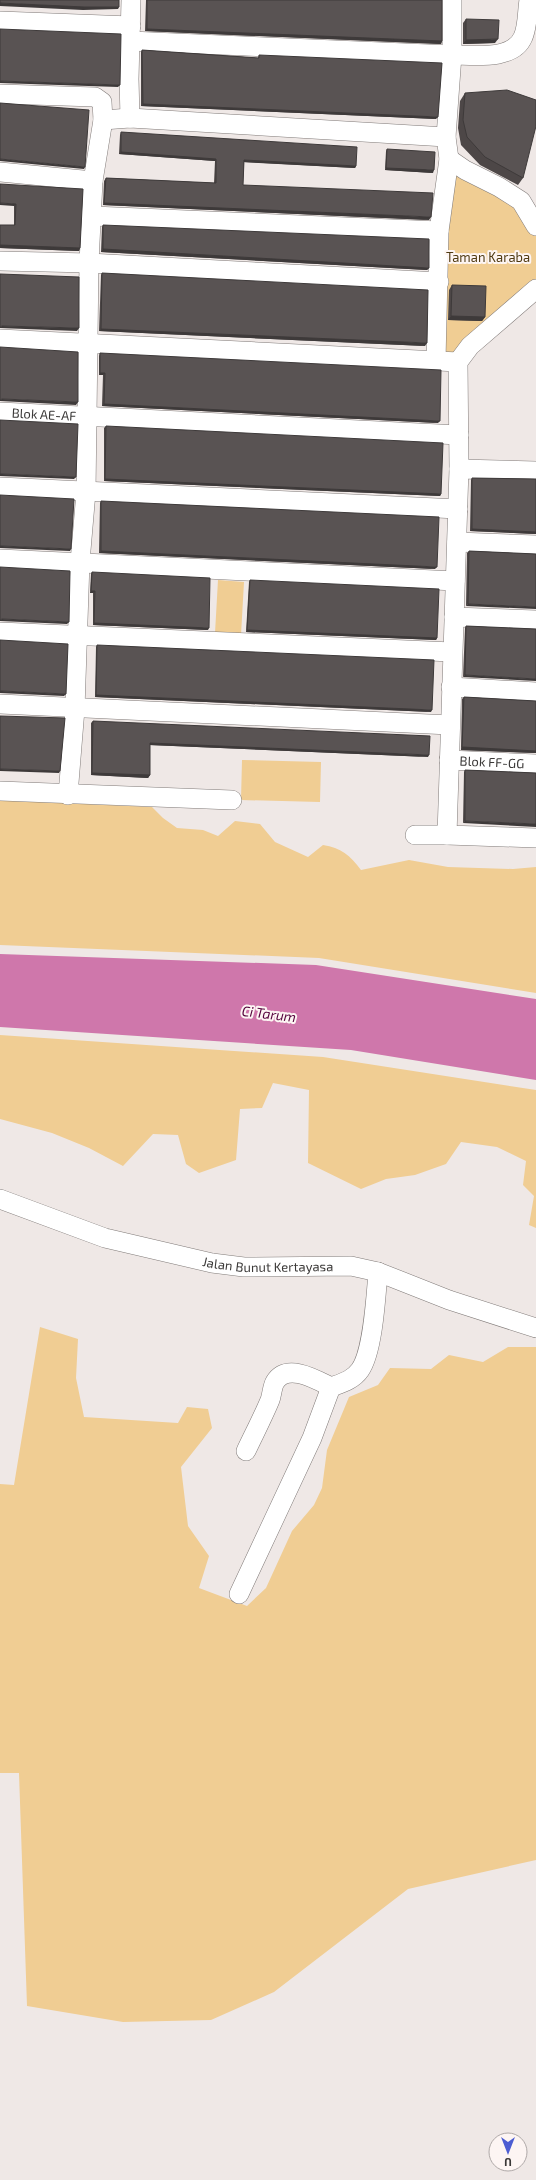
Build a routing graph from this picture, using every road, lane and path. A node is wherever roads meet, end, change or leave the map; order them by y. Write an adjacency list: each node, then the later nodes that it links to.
1 (131, 0): 5 (street)
2 (452, 0): 6 (street)
3 (529, 0): 6 (street)
4 (0, 21): 5 (street)
5 (130, 33): 6 (street); 8 (street)
6 (452, 55): 10 (street)
7 (0, 94): 9 (street)
8 (130, 118): 9 (street); 10 (street)
9 (103, 120): 13 (street)
10 (446, 137): 11 (street)
11 (449, 159): 15 (street); 16 (street)
12 (0, 172): 13 (street)
13 (94, 181): 14 (street)
14 (93, 216): 16 (street); 18 (street)
15 (536, 226)
16 (439, 231): 19 (street)
17 (0, 261): 18 (street)
18 (89, 264): 19 (street); 22 (street)
19 (439, 282): 23 (street)
20 (536, 289): 24 (street)
21 (0, 339): 22 (street)
22 (87, 344): 23 (street); 26 (street)
23 (436, 361): 24 (street)
24 (458, 362): 27 (street)
25 (0, 412): 26 (street, Blok AE-AF)
26 (87, 416): 27 (street, Blok AE-AF); 31 (street)
27 (459, 435): 28 (street)
28 (459, 469): 29 (street); 32 (street)
29 (536, 471)
30 (0, 487): 31 (street)
31 (86, 492): 32 (street); 36 (street)
32 (458, 509): 33 (street)
33 (457, 542): 34 (street); 37 (street)
34 (536, 545)
35 (0, 559): 36 (street)
36 (80, 562): 37 (street); 41 (street)
37 (455, 581): 38 (street)
38 (454, 617): 39 (street); 42 (street)
39 (536, 620)
40 (0, 632): 41 (street)
41 (77, 636): 42 (street); 46 (street)
42 (452, 652): 43 (street)
43 (451, 687): 44 (street); 47 (street)
44 (536, 692)
45 (0, 704): 46 (street)
46 (75, 709): 47 (street); 51 (street)
47 (450, 725): 48 (street)
48 (449, 760): 49 (street, Blok FF-GG); 54 (street)
49 (536, 764)
50 (0, 791): 51 (street)
51 (68, 795): 52 (street)
52 (232, 800)
53 (415, 835): 54 (street)
54 (447, 835): 55 (street)
55 (536, 838)
56 (0, 1199): 57 (street, Jalan Bunut Kertayasa)
57 (378, 1272): 58 (street, Jalan Bunut Kertayasa); 59 (street)
58 (536, 1328)
59 (331, 1387): 60 (street); 61 (street)
60 (246, 1451)
61 (239, 1594)

